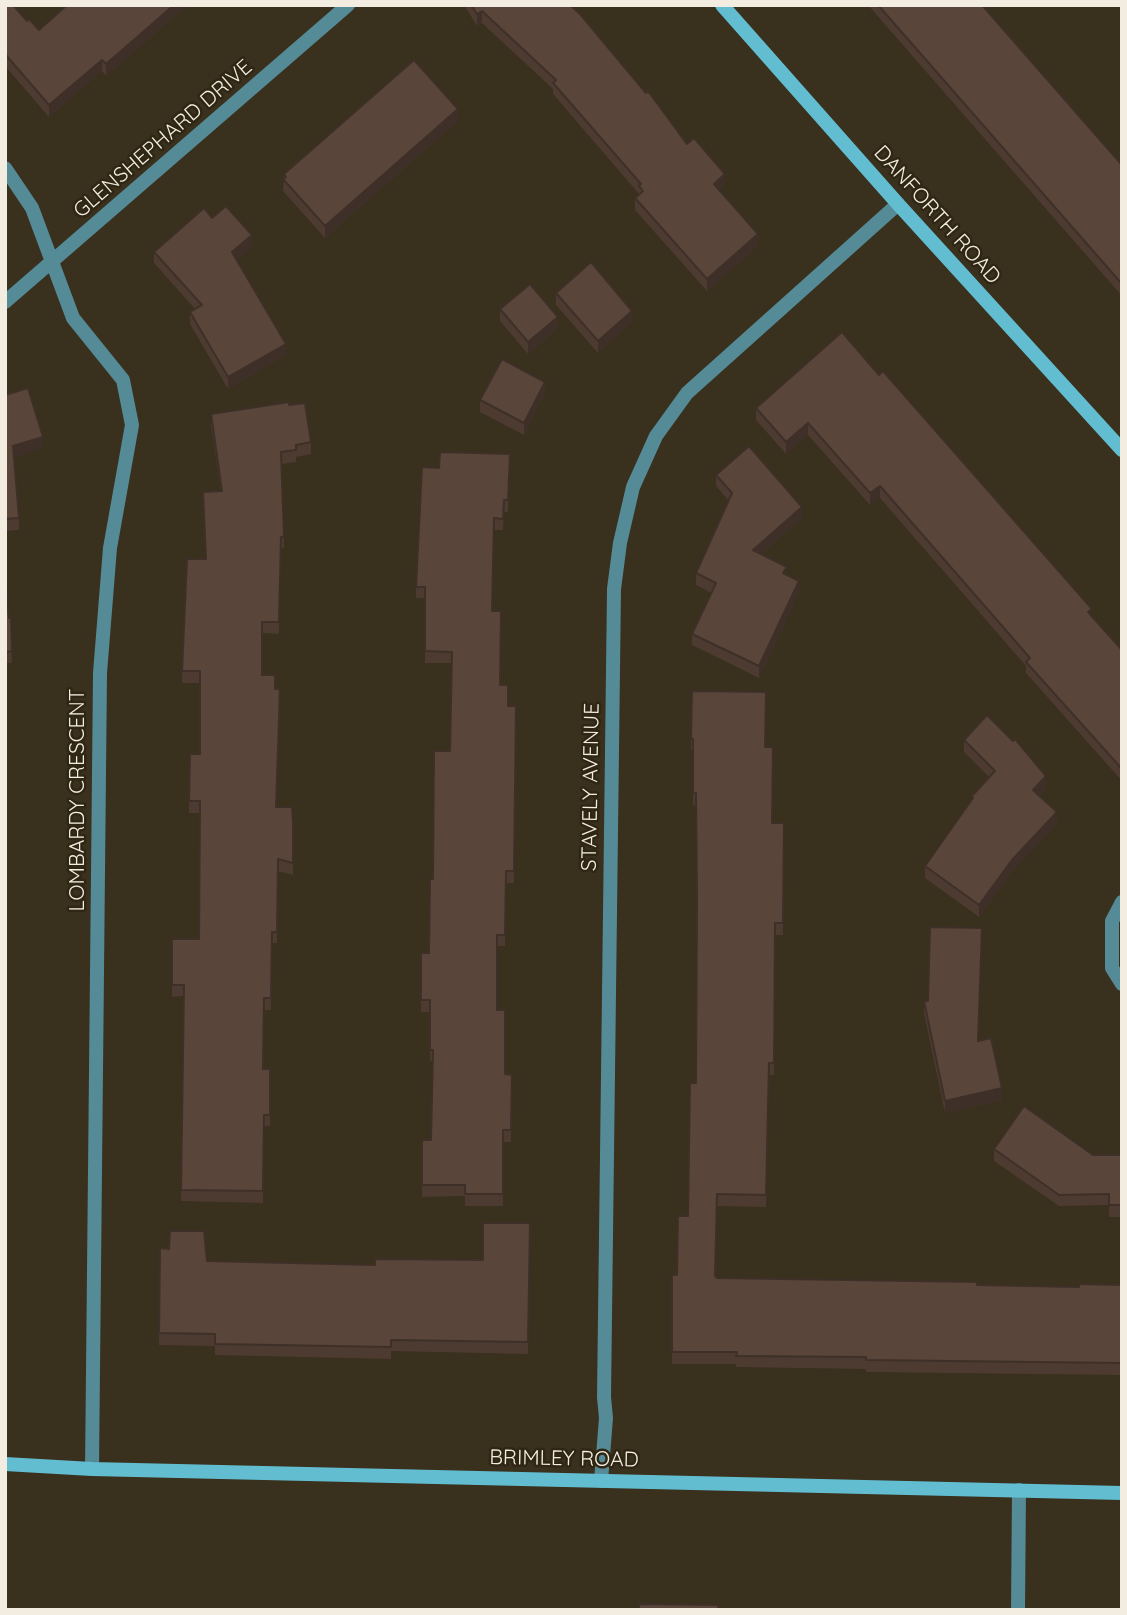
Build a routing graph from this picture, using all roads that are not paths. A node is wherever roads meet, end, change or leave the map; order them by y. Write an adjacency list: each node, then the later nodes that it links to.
1 (348, 5): 5 (street, GLENSHEPHARD DRIVE)
2 (722, 5): 4 (main road, DANFORTH ROAD)
3 (5, 168): 5 (street, LOMBARDY CRESCENT)
4 (898, 204): 7 (main road, DANFORTH ROAD); 12 (street, STAVELY AVENUE)
5 (52, 263): 6 (street, GLENSHEPHARD DRIVE); 11 (street, LOMBARDY CRESCENT)
6 (5, 302)
7 (1122, 450)
8 (1122, 902): 9 (street)
9 (1122, 984)
10 (5, 1464): 11 (main road, BRIMLEY ROAD)
11 (92, 1469): 12 (main road, BRIMLEY ROAD)
12 (601, 1481): 13 (main road, BRIMLEY ROAD)
13 (1019, 1490): 14 (main road, BRIMLEY ROAD); 15 (street)
14 (1122, 1493)
15 (1018, 1610)

